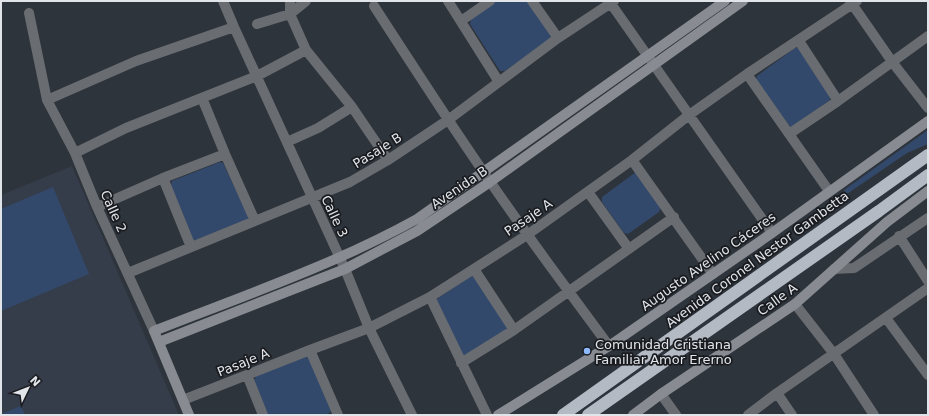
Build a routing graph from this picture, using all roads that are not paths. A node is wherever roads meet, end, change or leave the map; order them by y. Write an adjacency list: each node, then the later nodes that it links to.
1 (223, 1): 16 (street, Calle 3)
2 (290, 1): 13 (street)
3 (306, 1): 13 (street)
4 (448, 1): 14 (street)
5 (490, 1): 14 (street)
6 (532, 1): 18 (street)
7 (725, 1): 21 (street, Avenida B)
8 (744, 1): 23 (street, Avenida B)
9 (611, 2): 18 (street, Pasaje B); 21 (street)
10 (853, 2): 19 (street, Pasaje A); 22 (street)
11 (374, 6): 33 (street)
12 (29, 13): 28 (street, Calle 2)
13 (290, 14): 15 (street); 20 (street)
14 (461, 21): 26 (street)
15 (257, 24)
16 (234, 27): 25 (street, Calle 3); 28 (street)
17 (928, 36): 22 (street)
18 (558, 38): 26 (street, Pasaje B)
19 (799, 40): 24 (street, Pasaje A); 29 (street)
20 (306, 50): 25 (street); 30 (street)
21 (647, 56): 23 (street); 42 (street, Avenida B)
22 (893, 63): 29 (street); 31 (street)
23 (654, 66): 32 (street); 45 (street, Avenida B)
24 (747, 74): 32 (street, Pasaje A); 35 (street)
25 (257, 76): 27 (street); 36 (street, Calle 3)
26 (499, 82): 33 (street, Pasaje B)
27 (202, 98): 37 (street); 38 (street)
28 (47, 100): 37 (street, Calle 2)
29 (838, 101): 35 (street)
30 (352, 107): 36 (street); 40 (street)
31 (928, 108)
32 (689, 115): 41 (street, Pasaje A); 54 (street)
33 (448, 120): 40 (street, Pasaje B); 42 (street)
34 (928, 121): 46 (street, Augusto Avelino Cáceres)
35 (789, 134): 46 (street)
36 (286, 142): 49 (street, Calle 3)
37 (75, 153): 50 (street, Calle 2)
38 (225, 154): 44 (street); 53 (street)
39 (928, 155): 90 (highway, Avenida Coronel Nestor Gambetta)
40 (388, 160): 49 (street, Pasaje B)
41 (632, 160): 48 (street, Pasaje A); 51 (street)
42 (483, 172): 45 (street); 59 (street, Avenida B)
43 (928, 175): 91 (highway)
44 (163, 178): 50 (street); 57 (street)
45 (490, 182): 55 (street); 60 (street, Avenida B)
46 (829, 191): 54 (street, Augusto Avelino Cáceres)
47 (928, 191): 62 (street, Calle A)
48 (588, 192): 55 (street, Pasaje A); 58 (street)
49 (313, 198): 53 (street, Pasaje B); 59 (street, Calle 3)
50 (98, 207): 63 (street, Calle 2)
51 (674, 217): 58 (street); 64 (street)
52 (928, 218): 56 (street)
53 (255, 221): 57 (street, Pasaje B)
54 (772, 233): 64 (street, Augusto Avelino Cáceres)
55 (527, 234): 61 (street, Pasaje A); 67 (street)
56 (899, 236): 62 (street); 65 (street)
57 (191, 247): 63 (street, Pasaje B)
58 (629, 249): 67 (street)
59 (340, 258): 60 (street, Calle 3); 73 (street, Avenida B)
60 (346, 268): 71 (street, Calle 3); 74 (street, Avenida B)
61 (474, 269): 68 (street, Pasaje A); 72 (street)
62 (834, 269): 69 (street, Calle A)
63 (128, 273): 73 (street, Calle 2)
64 (713, 274): 75 (street, Augusto Avelino Cáceres)
65 (928, 281)
66 (928, 288): 70 (street)
67 (570, 291): 72 (street); 75 (street)
68 (430, 297): 71 (street, Pasaje A); 78 (street)
69 (795, 304): 77 (street); 82 (street, Calle A)
70 (886, 318): 77 (street); 80 (street)
71 (369, 328): 76 (street, Pasaje A); 87 (street, Calle 3)
72 (514, 330): 78 (street)
73 (154, 331): 74 (street, Calle 2)
74 (159, 342): 83 (street, Calle 2)
75 (609, 346): 89 (street, Augusto Avelino Cáceres)
76 (310, 350): 79 (street, Pasaje A); 84 (street)
77 (834, 354): 81 (street); 96 (street)
78 (461, 363): 88 (street)
79 (247, 375): 83 (street, Pasaje A); 86 (street)
80 (928, 375)
81 (777, 393): 94 (street); 95 (street)
82 (661, 394): 92 (street, Calle A); 93 (street)
83 (183, 400): 85 (street, Calle 2)
84 (336, 414)
85 (190, 415)
86 (263, 415)
87 (412, 415)
88 (488, 415)
89 (498, 415)
90 (563, 415)
91 (588, 415)
92 (633, 415)
93 (676, 415)
94 (748, 415)
95 (792, 415)
96 (874, 415)

